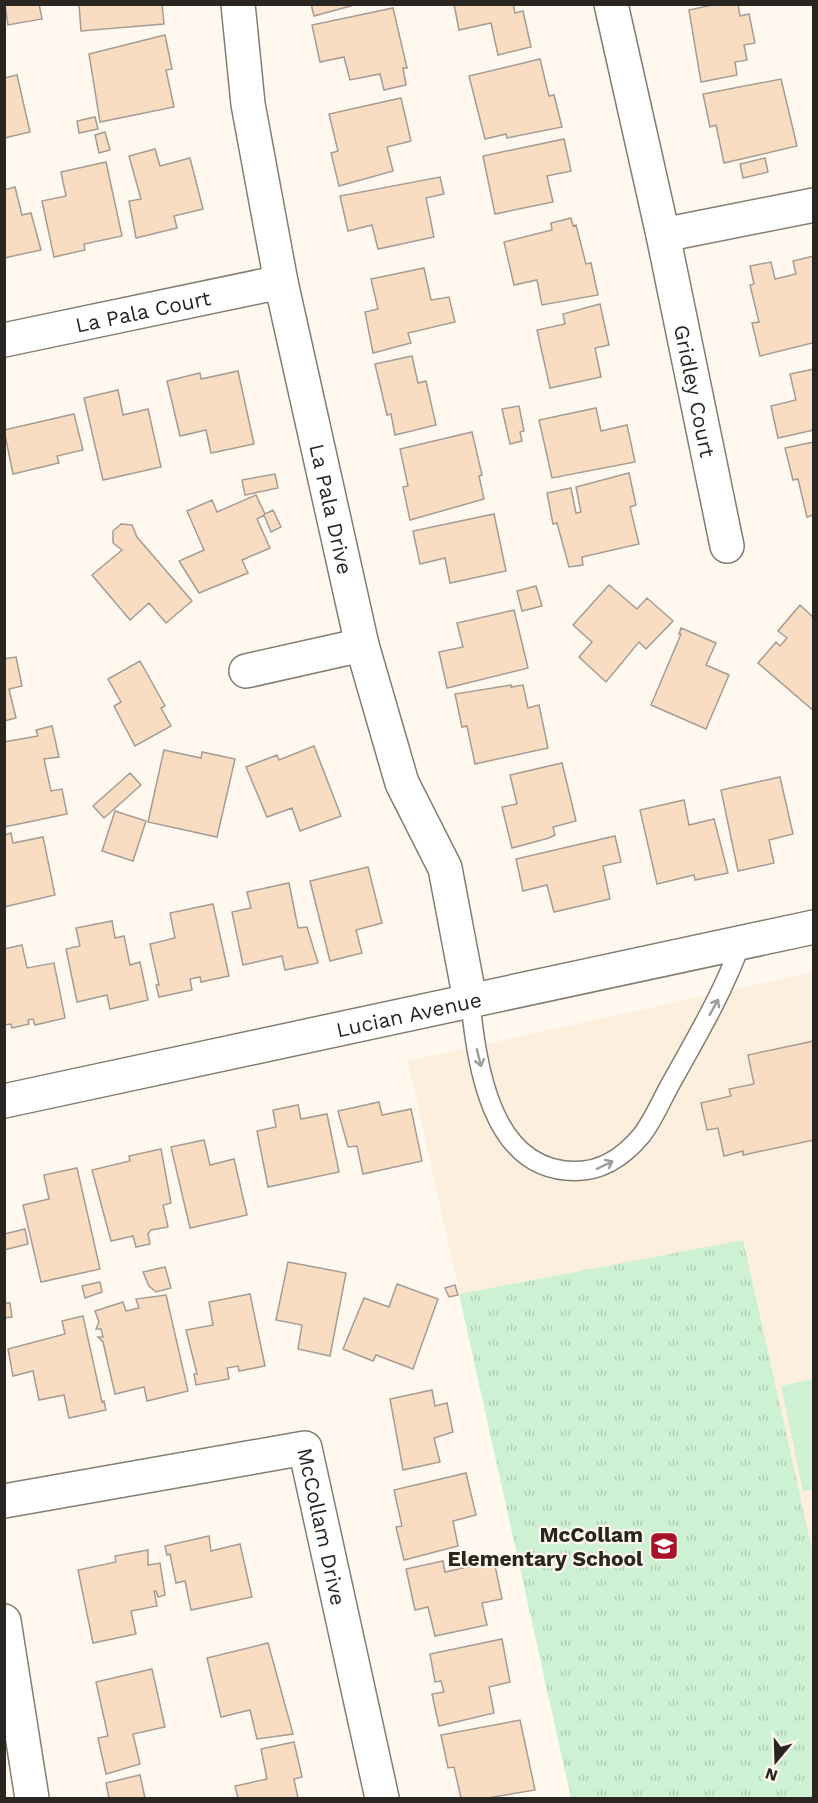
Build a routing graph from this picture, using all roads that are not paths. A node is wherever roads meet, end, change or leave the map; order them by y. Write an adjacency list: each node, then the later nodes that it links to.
1 (238, 4): 5 (street, La Pala Drive)
2 (611, 4): 4 (street, Gridley Court)
3 (813, 205): 4 (street)
4 (663, 235): 7 (street, Gridley Court)
5 (281, 282): 6 (street, La Pala Court); 8 (street, La Pala Drive)
6 (4, 340)
7 (727, 546)
8 (362, 645): 9 (street); 12 (street, La Pala Drive)
9 (246, 671)
10 (813, 927): 11 (street, Lucian Avenue)
11 (741, 943): 12 (street, Lucian Avenue); 12 (lane, one-way to 11)
12 (470, 1000): 13 (street, Lucian Avenue)
13 (4, 1101)
14 (4, 1501): 17 (street, McCollam Drive)
15 (4, 1621): 16 (street)
16 (32, 1798)
17 (382, 1798)

